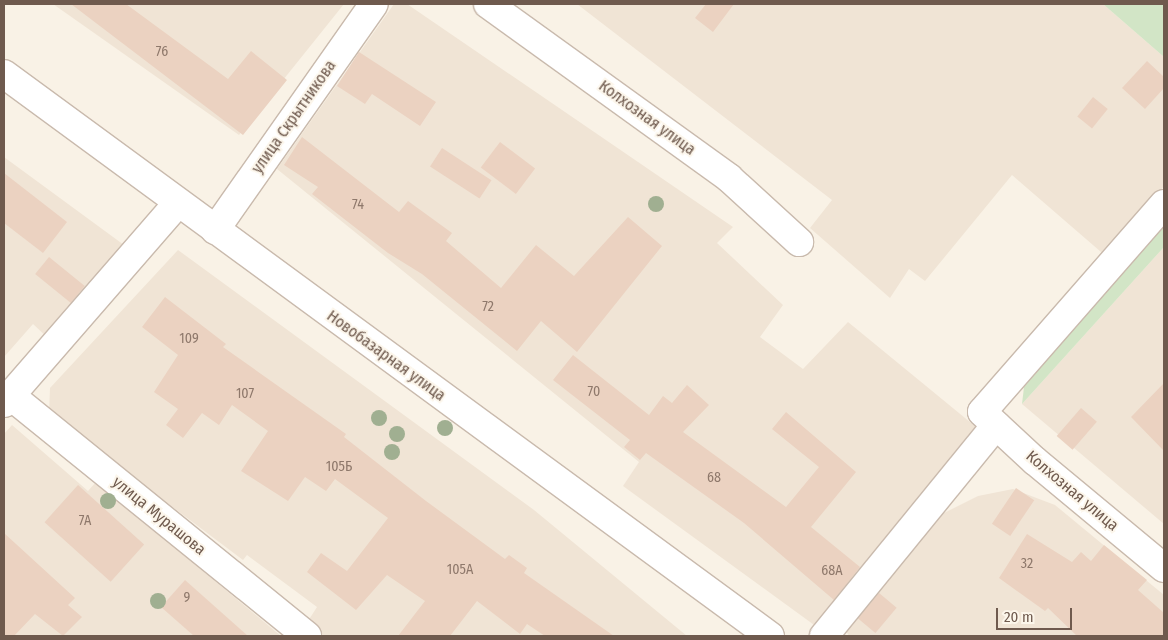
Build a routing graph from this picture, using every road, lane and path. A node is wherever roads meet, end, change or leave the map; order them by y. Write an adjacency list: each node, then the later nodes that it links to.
1 (374, 4): 6 (street, улица Скрытникова)
2 (488, 4): 7 (street, Колхозная улица)
3 (4, 74): 4 (street, Новобазарная улица)
4 (178, 204): 6 (street, Новобазарная улица); 8 (street)
5 (1164, 204): 9 (street)
6 (214, 230): 12 (street, Новобазарная улица)
7 (798, 242)
8 (7, 400): 11 (street, улица Мурашова)
9 (989, 419): 10 (street, Колхозная улица); 13 (street)
10 (1164, 568)
11 (307, 636)
12 (770, 636)
13 (824, 636)

